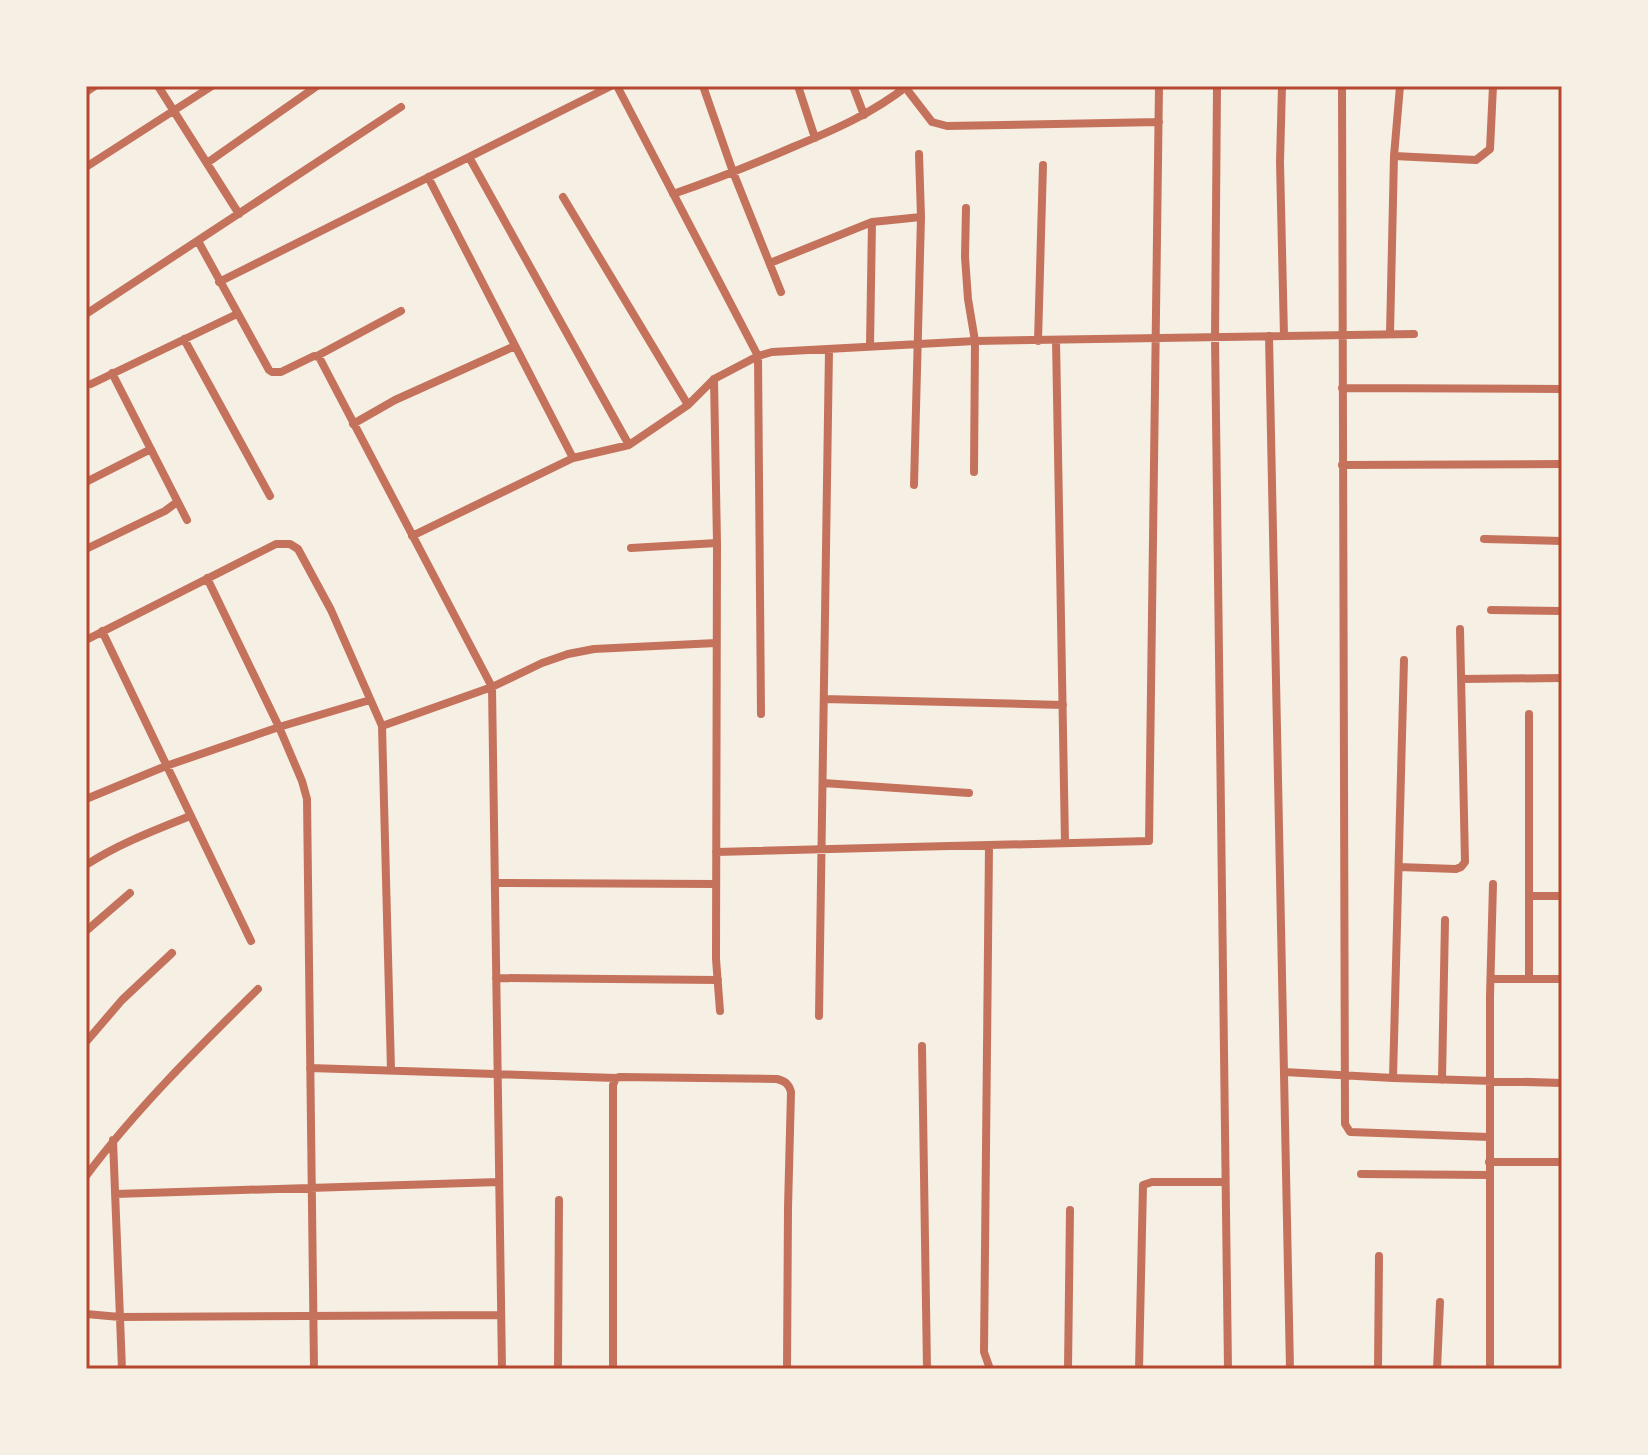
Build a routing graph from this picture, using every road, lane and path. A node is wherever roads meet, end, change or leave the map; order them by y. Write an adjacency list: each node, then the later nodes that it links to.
1 (95, 86): 16 (street)
2 (158, 86): 18 (street)
3 (212, 86): 18 (street)
4 (317, 86): 25 (street)
5 (614, 86): 24 (street); 30 (street)
6 (703, 86): 28 (street)
7 (798, 86): 21 (street)
8 (853, 86): 19 (street)
9 (1159, 86): 20 (street)
10 (1217, 86): 48 (street)
11 (1282, 86): 47 (street)
12 (1342, 86): 45 (street)
13 (1400, 86): 23 (street)
14 (1493, 86): 23 (street)
15 (906, 87): 19 (street); 20 (street)
16 (86, 92)
17 (401, 107): 33 (street)
18 (173, 111): 25 (street); 27 (street)
19 (864, 115): 21 (street)
20 (1159, 122): 50 (street)
21 (815, 138): 28 (street)
22 (919, 154): 34 (street)
23 (1394, 156): 43 (street)
24 (469, 157): 29 (street); 67 (street)
25 (207, 163): 33 (street)
26 (1043, 165): 53 (street)
27 (86, 167)
28 (733, 172): 30 (street); 37 (street)
29 (428, 177): 38 (street); 55 (street)
30 (673, 194): 59 (street)
31 (563, 197): 65 (street)
32 (966, 208): 52 (street)
33 (239, 214): 36 (street)
34 (921, 217): 35 (street); 54 (street)
35 (872, 222): 37 (street); 56 (street)
36 (198, 241): 38 (street); 41 (street)
37 (770, 263): 39 (street)
38 (219, 282): 42 (street)
39 (781, 292)
40 (401, 311): 58 (street)
41 (86, 314)
42 (237, 314): 49 (street); 58 (street)
43 (1390, 334): 44 (street); 45 (street)
44 (1414, 334)
45 (1342, 335): 47 (street); 63 (street)
46 (1269, 336): 47 (street); 48 (street); 135 (street)
47 (1284, 336)
48 (1215, 338): 50 (street); 151 (street)
49 (184, 339): 60 (street); 75 (street)
50 (1156, 339): 51 (street); 107 (street)
51 (1056, 340): 53 (street); 97 (street)
52 (975, 341): 53 (street); 54 (street); 72 (street)
53 (1038, 341)
54 (917, 344): 56 (street); 74 (street)
55 (515, 346): 66 (street); 69 (street)
56 (870, 346): 57 (street)
57 (829, 349): 59 (street); 95 (street)
58 (317, 356): 66 (street)
59 (758, 356): 61 (street); 98 (street)
60 (112, 373): 62 (street); 68 (street)
61 (714, 379): 65 (street); 81 (street)
62 (91, 384)
63 (1342, 388): 64 (street); 71 (street)
64 (1562, 389)
65 (688, 405): 67 (street)
66 (353, 424): 78 (street)
67 (629, 445): 69 (street)
68 (151, 449): 73 (street); 76 (street)
69 (573, 458): 78 (street)
70 (1562, 464): 71 (street)
71 (1342, 465): 137 (street)
72 (974, 472)
73 (86, 482)
74 (914, 485)
75 (270, 496)
76 (177, 502): 77 (street); 83 (street)
77 (187, 520)
78 (412, 536): 94 (street)
79 (1484, 539): 80 (street)
80 (1562, 541)
81 (717, 543): 82 (street); 90 (street)
82 (631, 548)
83 (86, 549)
84 (207, 578): 88 (street); 96 (street); 101 (street)
85 (1491, 610): 86 (street)
86 (1562, 611)
87 (1460, 629): 93 (street)
88 (102, 631): 89 (street); 102 (street)
89 (86, 640)
90 (716, 643): 94 (street); 110 (street)
91 (1404, 660): 112 (street)
92 (1562, 678): 93 (street)
93 (1461, 679): 112 (street)
94 (492, 687): 100 (street); 113 (street)
95 (824, 699): 97 (street); 103 (street)
96 (370, 700): 100 (street); 101 (street)
97 (1063, 705): 107 (street)
98 (761, 714)
99 (1529, 714): 117 (street)
100 (382, 726): 134 (street)
101 (279, 727): 102 (street); 133 (street)
102 (166, 766): 105 (street); 106 (street)
103 (823, 783): 104 (street); 109 (street)
104 (969, 793)
105 (86, 799)
106 (190, 816): 111 (street); 121 (street)
107 (1065, 843): 108 (street)
108 (989, 845): 109 (street); 169 (street)
109 (822, 849): 110 (street); 130 (street)
110 (716, 852): 114 (street)
111 (86, 865)
112 (1399, 867): 139 (street)
113 (495, 883): 114 (street); 123 (street)
114 (716, 884): 127 (street)
115 (1493, 884): 124 (street)
116 (130, 893): 120 (street)
117 (1529, 896): 118 (street); 125 (street)
118 (1562, 896)
119 (1445, 920): 140 (street)
120 (86, 931)
121 (251, 941)
122 (172, 953): 131 (street)
123 (496, 978): 127 (street); 136 (street)
124 (1491, 979): 125 (street); 141 (street)
125 (1529, 979): 126 (street)
126 (1562, 979)
127 (718, 980): 129 (street)
128 (258, 989): 144 (street)
129 (720, 1011)
130 (819, 1016)
131 (86, 1042)
132 (922, 1046): 168 (street)
133 (310, 1068): 134 (street); 152 (street)
134 (391, 1070): 136 (street)
135 (1284, 1072): 137 (street); 173 (street)
136 (498, 1074): 138 (street); 150 (street)
137 (1343, 1075): 139 (street); 143 (street)
138 (616, 1078): 166 (street); 167 (street)
139 (1393, 1078): 140 (street)
140 (1442, 1080): 141 (street)
141 (1490, 1082): 142 (street); 143 (street)
142 (1562, 1083)
143 (1489, 1137): 145 (street)
144 (113, 1140): 149 (street); 153 (street)
145 (1489, 1162): 146 (street); 148 (street)
146 (1562, 1162)
147 (1361, 1174): 148 (street)
148 (1489, 1175): 176 (street)
149 (86, 1176)
150 (499, 1182): 152 (street); 159 (street)
151 (1225, 1182): 171 (street); 172 (street)
152 (312, 1187): 153 (street); 160 (street)
153 (115, 1194): 161 (street)
154 (559, 1200): 165 (street)
155 (1070, 1210): 170 (street)
156 (1379, 1256): 174 (street)
157 (1440, 1302): 175 (street)
158 (86, 1314): 161 (street)
159 (501, 1315): 160 (street); 164 (street)
160 (313, 1316): 161 (street); 163 (street)
161 (120, 1317): 162 (street)
162 (122, 1369)
163 (314, 1369)
164 (502, 1369)
165 (558, 1369)
166 (613, 1369)
167 (787, 1369)
168 (927, 1369)
169 (990, 1369)
170 (1068, 1369)
171 (1139, 1369)
172 (1228, 1369)
173 (1290, 1369)
174 (1378, 1369)
175 (1437, 1369)
176 (1490, 1369)

